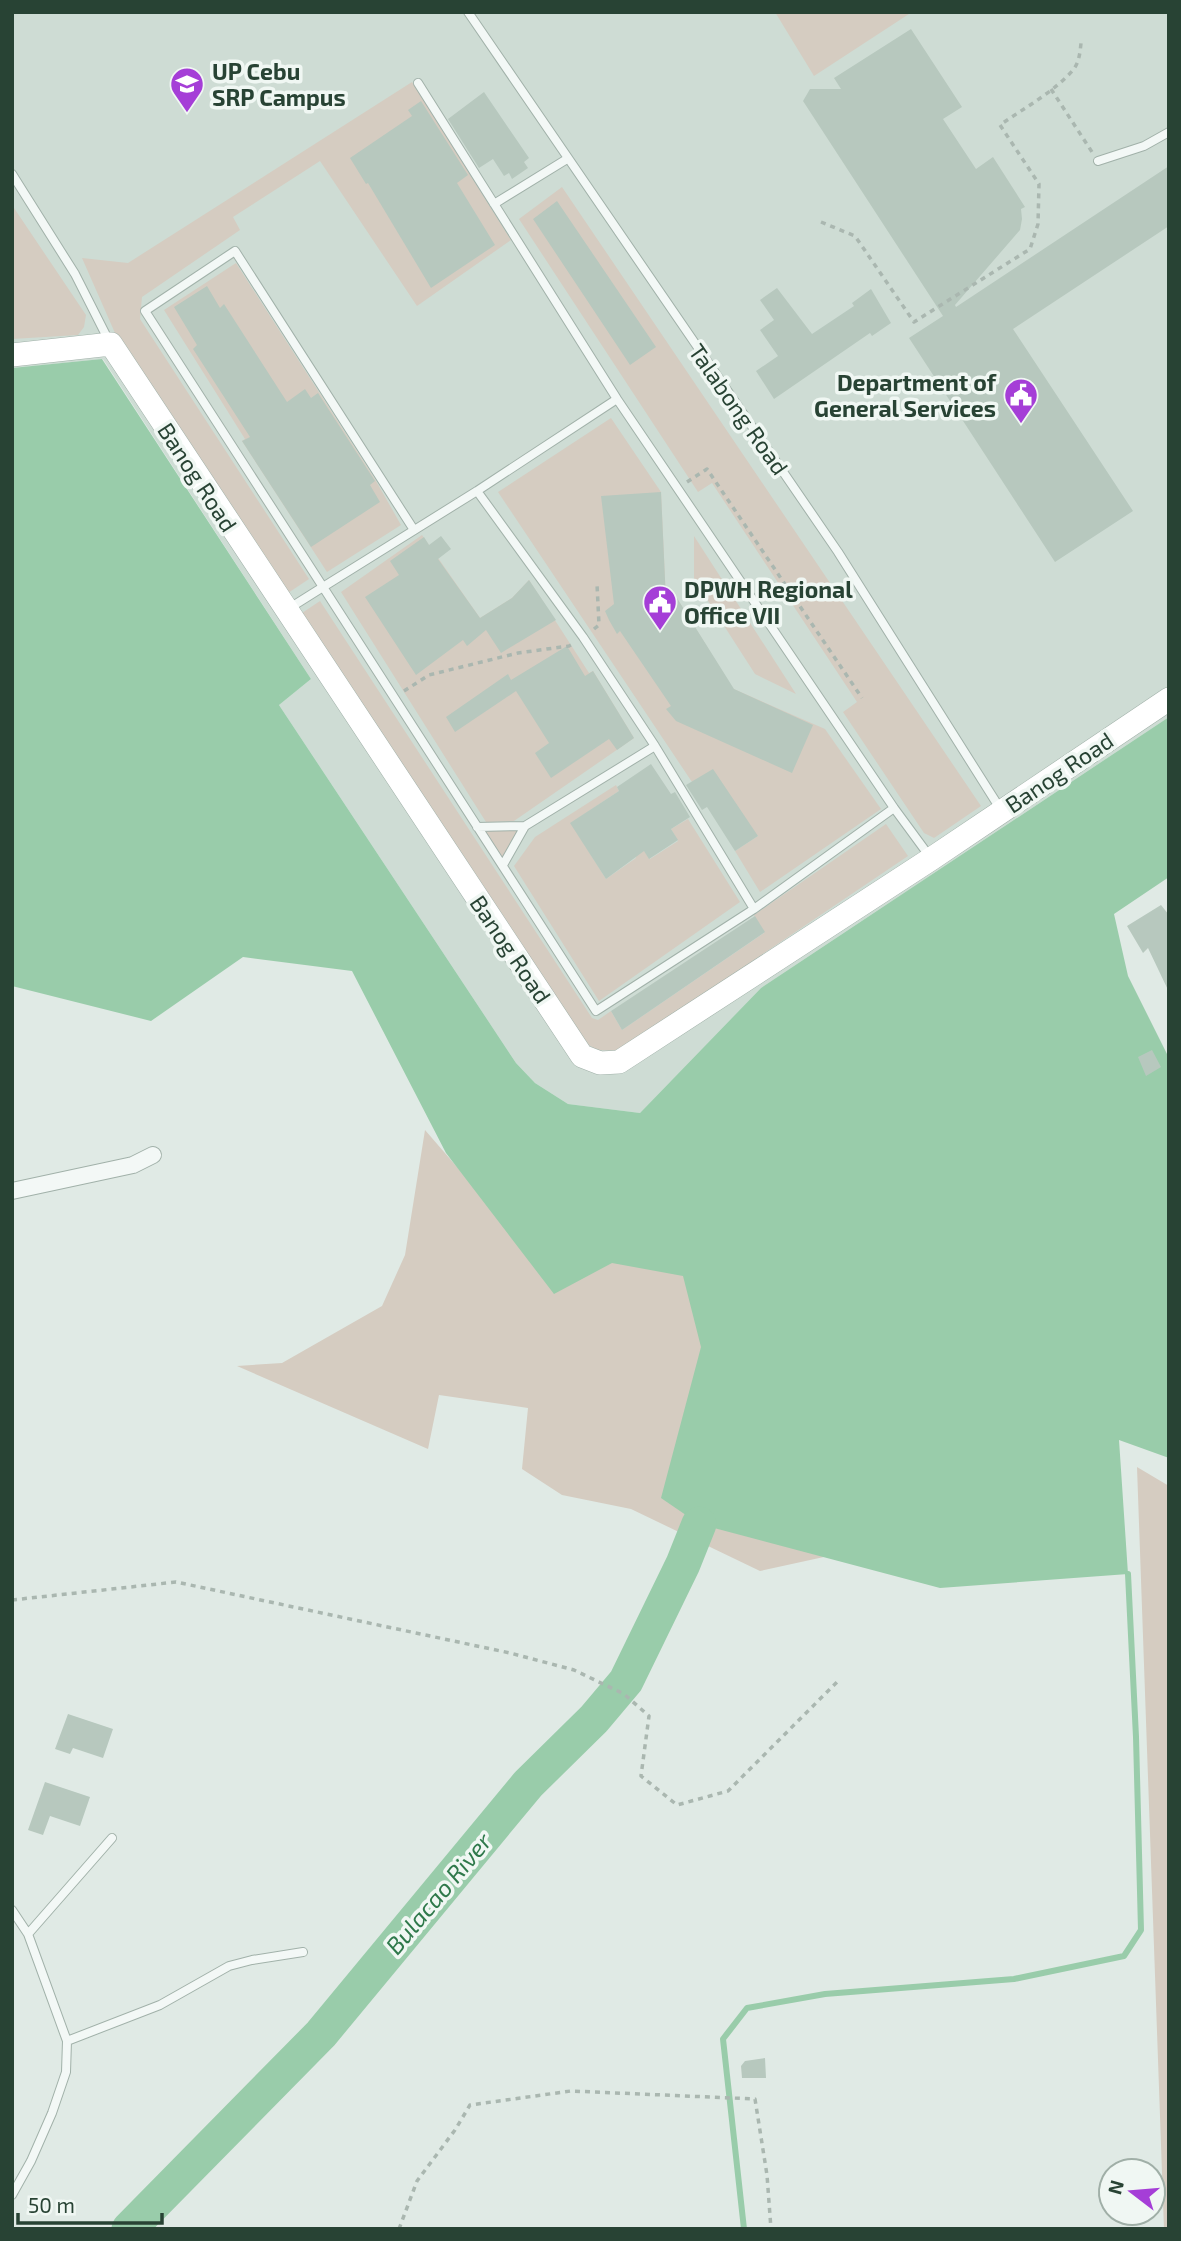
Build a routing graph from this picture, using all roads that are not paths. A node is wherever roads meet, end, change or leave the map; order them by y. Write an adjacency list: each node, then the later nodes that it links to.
1 (468, 12): 4 (lane, Talabong Road)
2 (418, 83): 7 (lane)
3 (1169, 132): 5 (lane)
4 (567, 159): 7 (lane); 18 (lane, Talabong Road)
5 (1098, 161)
6 (12, 174): 8 (lane)
7 (494, 204): 10 (lane)
8 (111, 344): 9 (street); 14 (street, Banog Road)
9 (12, 355)
10 (617, 399): 11 (lane); 17 (lane)
11 (477, 491): 12 (lane); 16 (lane)
12 (414, 530): 13 (lane); 13 (lane)
13 (323, 587): 14 (lane); 20 (lane)
14 (286, 610): 21 (street, Banog Road)
15 (1169, 699): 18 (street, Banog Road)
16 (655, 746): 19 (lane); 23 (lane)
17 (894, 808): 21 (lane); 23 (lane)
18 (1001, 811): 21 (street, Banog Road)
19 (525, 826): 20 (lane); 22 (lane)
20 (477, 827): 22 (lane)
21 (931, 859)
22 (503, 865): 23 (lane)
23 (754, 909)
24 (153, 1155): 25 (street)
25 (12, 1191)
26 (112, 1838): 28 (lane)
27 (12, 1910): 28 (lane)
28 (28, 1934): 30 (lane)
29 (303, 1952): 30 (lane)
30 (67, 2041): 31 (lane)
31 (12, 2195)

